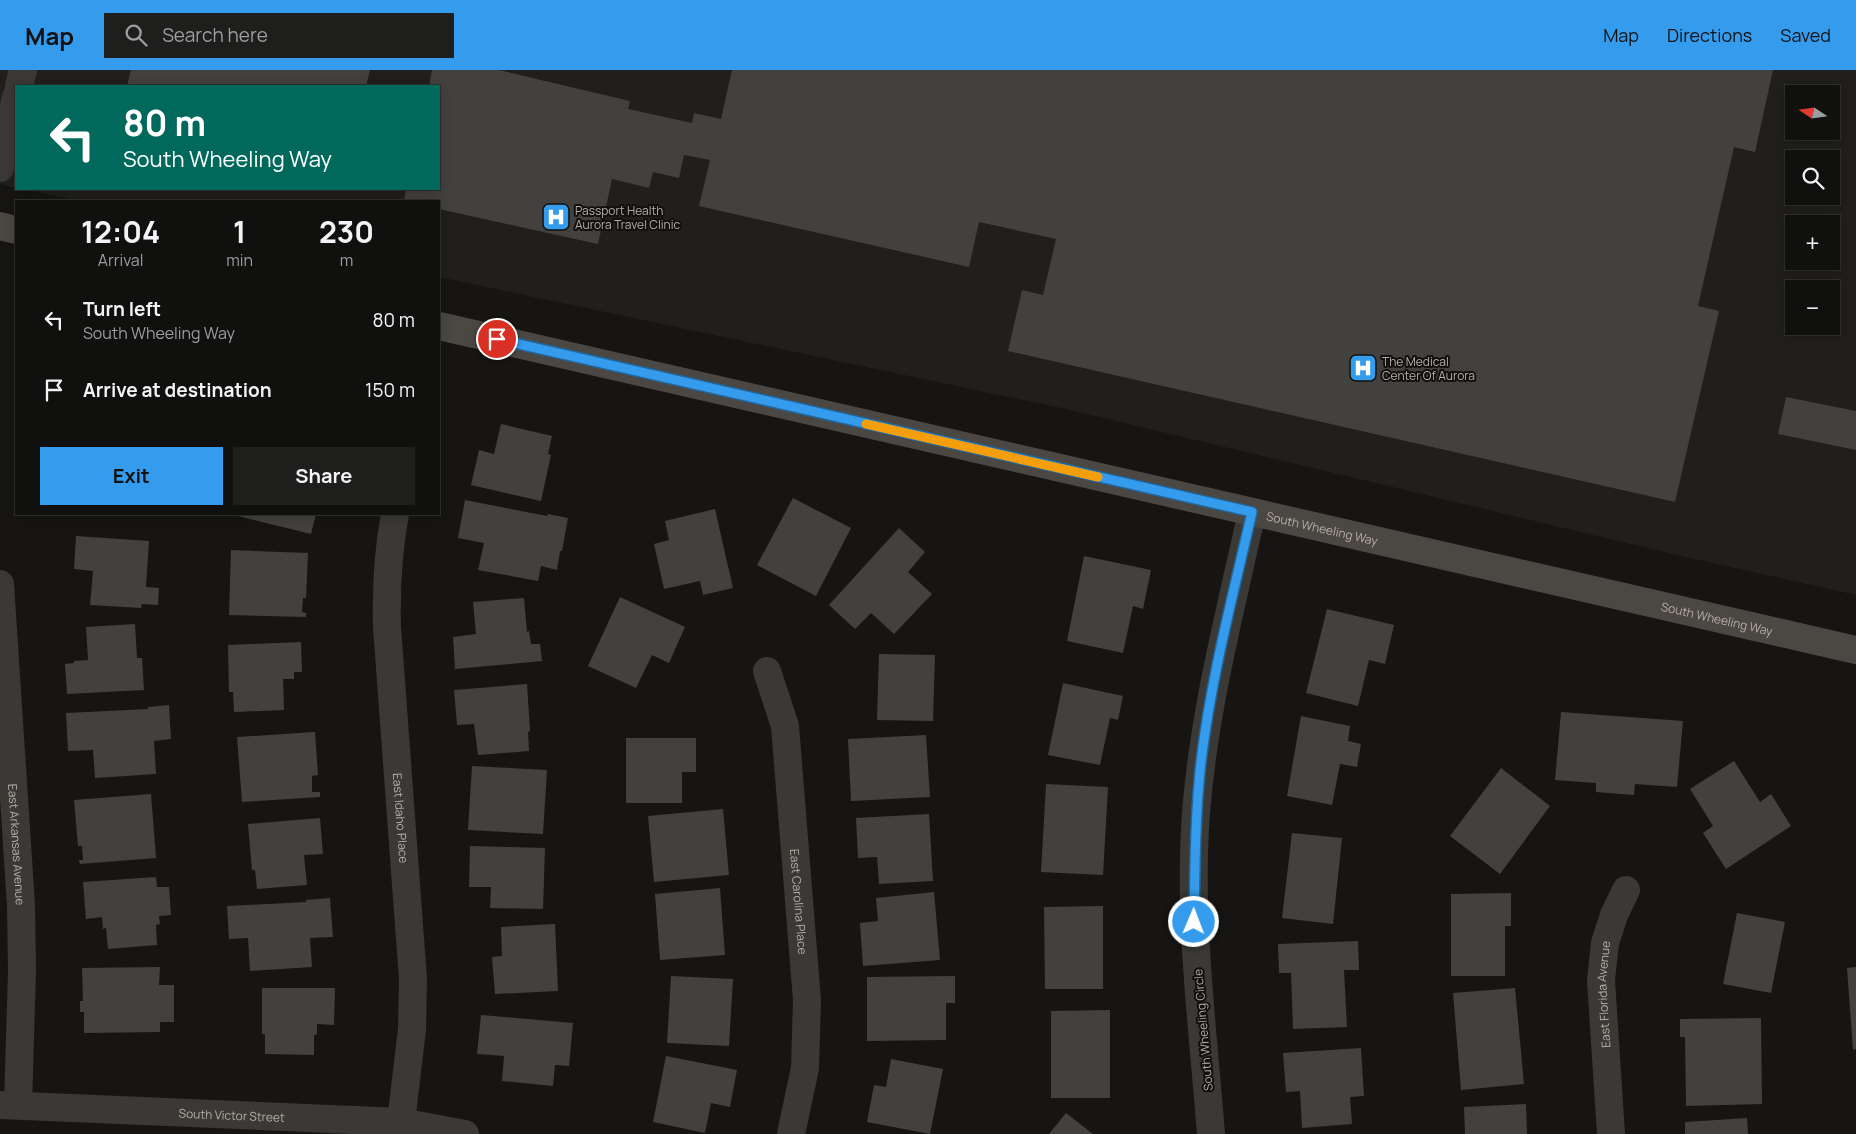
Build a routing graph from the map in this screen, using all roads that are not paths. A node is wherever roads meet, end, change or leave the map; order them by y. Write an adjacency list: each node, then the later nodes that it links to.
1 (22, 70): 2 (street)
2 (19, 85)
3 (15, 101): 4 (street)
4 (0, 168)
5 (0, 226): 6 (street)
6 (15, 230)
7 (440, 326): 8 (street, South Wheeling Way)
8 (1252, 512): 11 (street, South Wheeling Way); 18 (street, South Wheeling Circle)
9 (395, 515): 15 (street, East Idaho Place)
10 (0, 584): 14 (street, East Arkansas Avenue)
11 (1856, 650)
12 (767, 671): 17 (street, East Carolina Place)
13 (1626, 890): 19 (street, East Florida Avenue)
14 (9, 1105): 15 (street, South Victor Street)
15 (401, 1122): 16 (street, South Victor Street)
16 (465, 1134)
17 (791, 1134)
18 (1212, 1134)
19 (1611, 1134)

